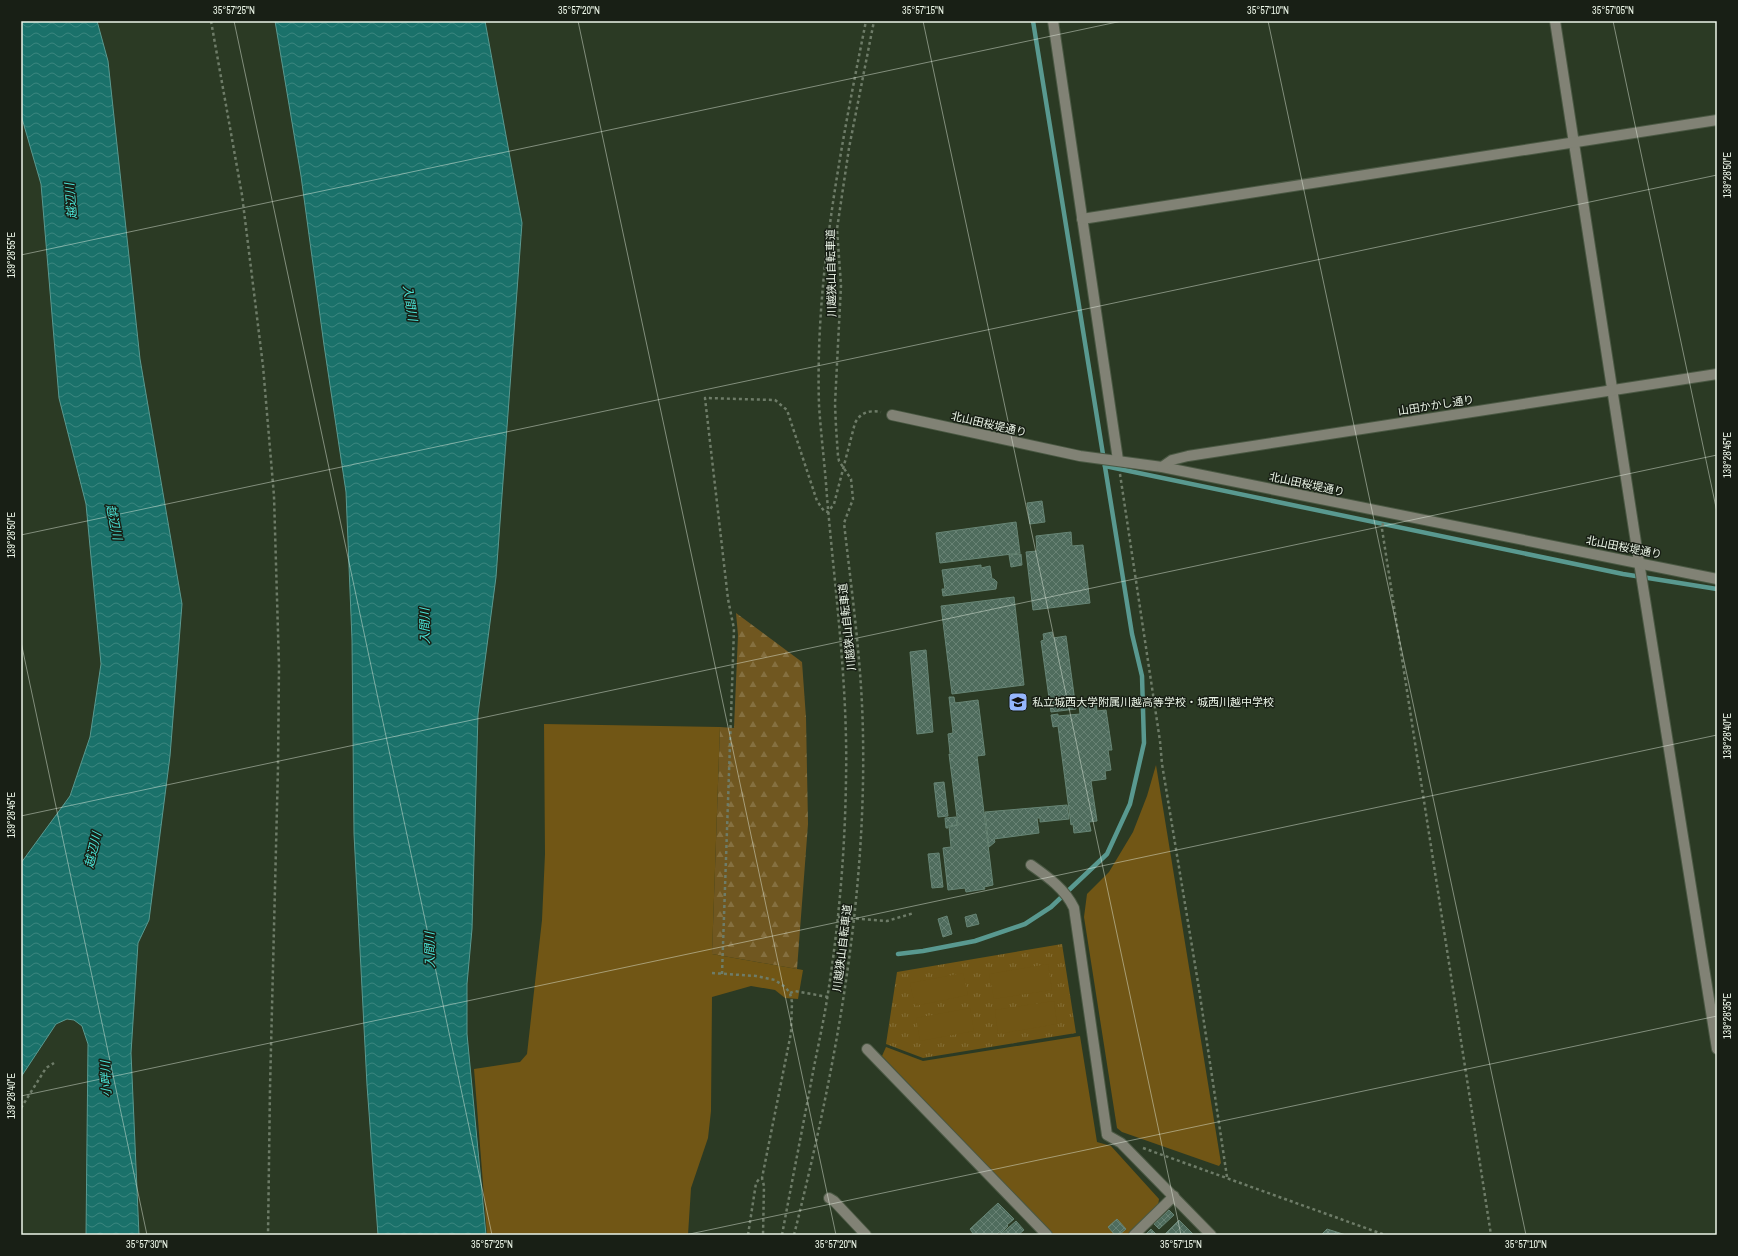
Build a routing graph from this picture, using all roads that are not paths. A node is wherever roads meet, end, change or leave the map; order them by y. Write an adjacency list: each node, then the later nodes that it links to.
1 (1053, 21): 5 (street)
2 (1555, 21): 4 (street)
3 (1717, 120): 4 (street)
4 (1574, 142): 5 (street); 7 (street)
5 (1082, 218): 9 (street)
6 (1717, 374): 7 (street, 山田かかし通り)
7 (1612, 390): 10 (street, 山田かかし通り); 11 (street)
8 (892, 414): 9 (street, 北山田桜堤通り)
9 (1118, 460): 10 (street, 北山田桜堤通り)
10 (1162, 467): 11 (street, 北山田桜堤通り)
11 (1639, 562): 12 (street, 北山田桜堤通り); 15 (street)
12 (1717, 579)
13 (1032, 865): 16 (street)
14 (867, 1049): 19 (street)
15 (1717, 1049)
16 (1174, 1196): 20 (street); 21 (street)
17 (829, 1198): 18 (street)
18 (866, 1235)
19 (1047, 1235)
20 (1134, 1235)
21 (1211, 1235)

